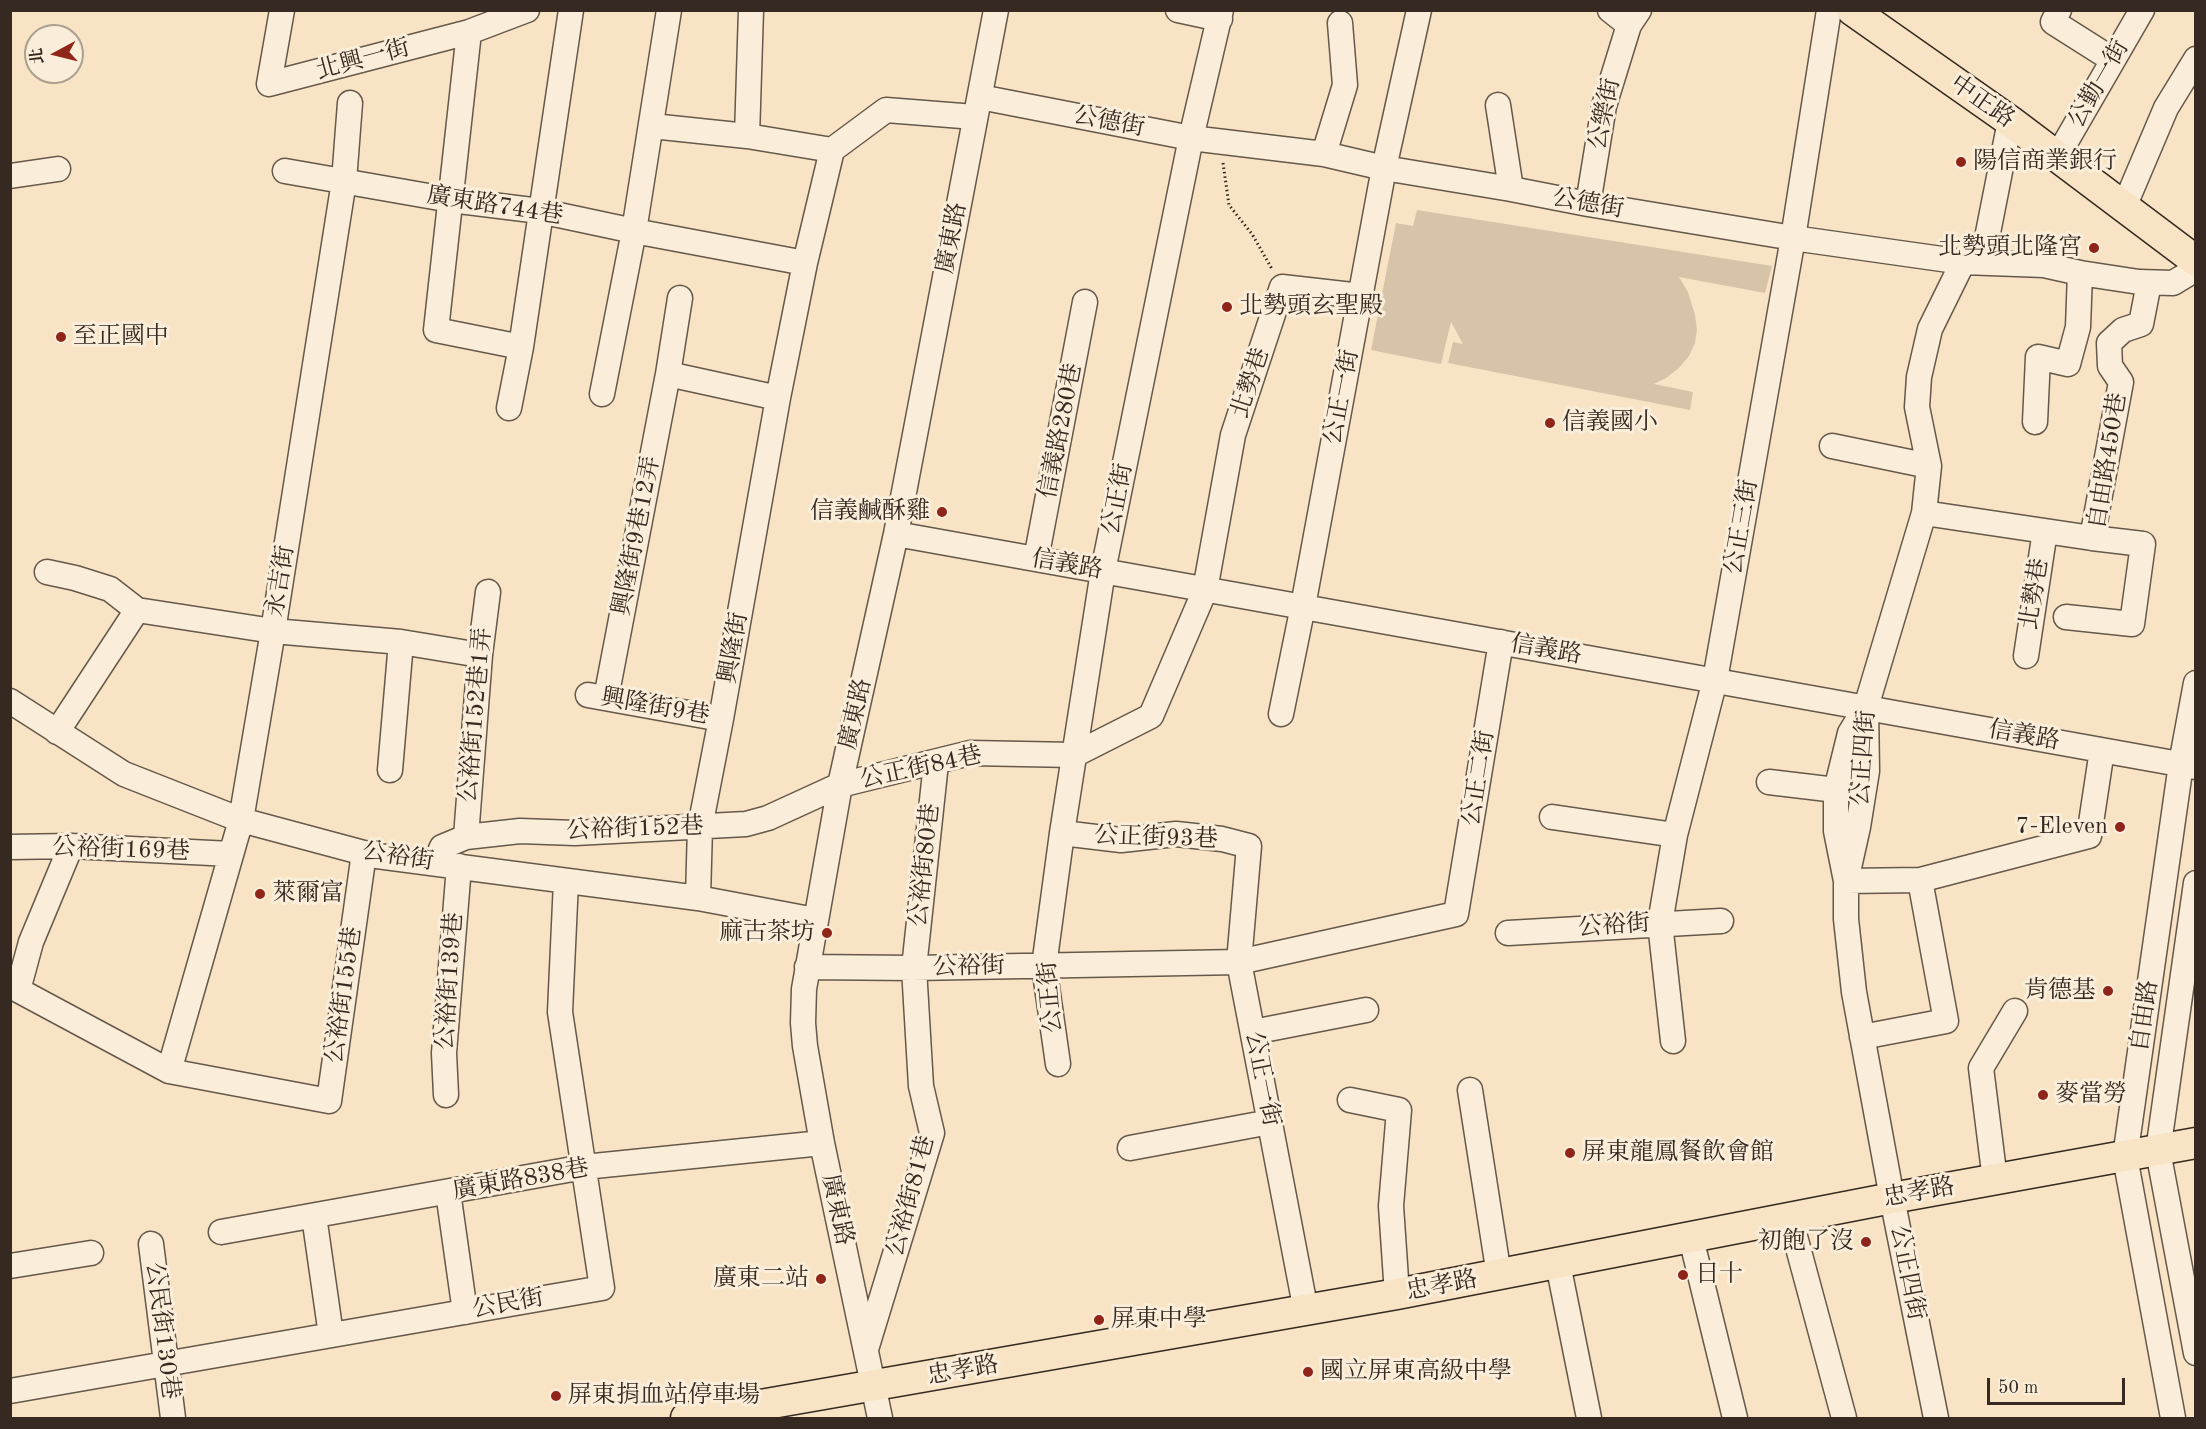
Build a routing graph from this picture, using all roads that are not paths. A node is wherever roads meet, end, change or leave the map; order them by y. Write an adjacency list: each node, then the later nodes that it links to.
1 (282, 10): 16 (street, 北興一街)
2 (527, 10): 16 (street, 北興一街)
3 (571, 10): 38 (street)
4 (669, 10): 23 (street)
5 (751, 10): 24 (street)
6 (996, 10): 21 (street, 廣東路)
7 (1178, 10): 13 (street)
8 (1419, 10): 29 (street, 公正一街)
9 (1829, 10): 40 (street, 公正三街)
10 (1852, 10): 22 (main road, 中正路)
11 (2059, 10): 18 (street)
12 (2142, 10): 18 (street, 公勤一街)
13 (1220, 15): 25 (street, 公正街)
14 (1626, 15): 36 (street, 公樂街)
15 (1340, 23): 27 (street)
16 (469, 32): 35 (street)
17 (2196, 59): 37 (street)
18 (2113, 60): 28 (street, 公勤一街)
19 (350, 103): 33 (street)
20 (1498, 105): 34 (street)
21 (978, 107): 25 (street, 公德街); 26 (street); 60 (street, 廣東路)
22 (2010, 121): 28 (main road, 中正路); 42 (street, 公正四街)
23 (652, 126): 24 (street); 39 (street)
24 (747, 136): 26 (street)
25 (1191, 138): 27 (street, 公德街); 63 (street, 公正街)
26 (831, 150): 43 (street)
27 (1324, 154): 29 (street, 公德街)
28 (2057, 157): 37 (main road, 中正路)
29 (1384, 168): 34 (street, 公德街); 47 (street, 公正一街)
30 (58, 169): 32 (street)
31 (285, 171): 33 (street, 廣東路744巷)
32 (10, 176)
33 (344, 181): 35 (street, 廣東路744巷); 70 (street, 永吉街)
34 (1511, 189): 36 (street, 公德街)
35 (451, 200): 38 (street, 廣東路744巷); 50 (street)
36 (1588, 204): 40 (street, 公德街)
37 (2124, 207): 41 (main road, 中正路)
38 (540, 211): 39 (street, 廣東路744巷); 50 (street)
39 (634, 231): 43 (street, 廣東路744巷); 52 (street)
40 (1792, 238): 42 (street, 公德街); 75 (street, 公正三街)
41 (2196, 261)
42 (1964, 262): 45 (street, 公德街); 57 (street, 公正四街)
43 (805, 263): 53 (street)
44 (2196, 269): 46 (street, 公德街)
45 (2080, 273): 46 (street, 公德街); 55 (street)
46 (2149, 283): 61 (street, 自由路450巷)
47 (1361, 296): 65 (street, 北勢巷); 67 (street, 公正一街)
48 (680, 298): 51 (street, 興隆街9巷12弄)
49 (1085, 302): 62 (street, 信義路280巷)
50 (521, 347): 54 (street)
51 (668, 374): 53 (street); 77 (street, 興隆街9巷12弄)
52 (602, 394)
53 (778, 398): 81 (street, 興隆街)
54 (509, 408)
55 (2035, 422)
56 (1832, 446): 57 (street)
57 (1929, 466): 58 (street, 公正四街)
58 (1924, 513): 59 (street, 北勢巷); 78 (street, 公正四街)
59 (2045, 531): 61 (street, 北勢巷); 74 (street, 北勢巷)
60 (896, 534): 62 (street, 信義路); 89 (street, 廣東路)
61 (2092, 538): 69 (street, 自由路450巷)
62 (1036, 559): 63 (street, 信義路)
63 (1103, 571): 65 (street, 信義路); 84 (street, 公正街)
64 (47, 572): 68 (street)
65 (1205, 590): 67 (street, 信義路); 84 (street, 北勢巷)
66 (488, 592): 73 (street, 公裕街152巷1弄)
67 (1303, 606): 72 (street, 信義路); 80 (street, 公正一街)
68 (136, 610): 70 (street); 82 (street)
69 (2066, 616)
70 (273, 631): 71 (street); 92 (street, 永吉街)
71 (401, 642): 73 (street); 87 (street)
72 (1501, 642): 75 (street, 信義路); 109 (street, 公正二街)
73 (480, 655): 96 (street, 公裕街152巷1弄)
74 (2026, 657)
75 (1715, 680): 78 (street, 信義路); 95 (street, 公正三街)
76 (2196, 683): 86 (street, 自由路)
77 (597, 696): 81 (street, 興隆街9巷)
78 (1866, 707): 83 (street, 信義路); 90 (street); 106 (street, 公正四街)
79 (14, 710): 82 (street, 公裕街)
80 (1281, 714)
81 (721, 719): 93 (street, 興隆街)
82 (57, 732): 92 (street, 公裕街)
83 (2102, 750): 86 (street, 信義路); 104 (street)
84 (1074, 755): 85 (street, 公正街84巷); 94 (street, 公正街)
85 (936, 763): 89 (street, 公正街84巷); 117 (street, 公裕街80巷)
86 (2188, 766): 134 (street, 自由路)
87 (390, 770)
88 (1768, 782): 90 (street)
89 (840, 785): 93 (street, 公裕街152巷); 110 (street, 廣東路)
90 (1836, 790): 106 (street)
91 (1552, 817): 95 (street)
92 (241, 820): 100 (street, 公裕街); 101 (street, 永吉街)
93 (700, 827): 96 (street, 公裕街152巷); 108 (street, 興隆街)
94 (1062, 833): 98 (street, 公正街93巷); 115 (street, 公正街)
95 (1675, 835): 112 (street, 公正三街)
96 (466, 837): 102 (street, 公裕街152巷)
97 (71, 846): 99 (street, 公裕街169巷); 101 (street, 公裕街169巷); 118 (street)
98 (1249, 846): 114 (street, 公正一街)
99 (10, 847)
100 (364, 853): 102 (street, 公裕街); 125 (street, 公裕街155巷)
101 (231, 854): 125 (street, 永吉街)
102 (435, 863): 103 (street, 公裕街)
103 (459, 867): 105 (street, 公裕街); 127 (street, 公裕街139巷)
104 (1920, 880): 106 (street); 122 (street)
105 (566, 881): 108 (street, 公裕街); 135 (street, 公民街)
106 (1846, 881): 122 (street, 公正四街)
107 (2196, 883): 133 (street, 自由路)
108 (698, 898): 110 (street, 公裕街)
109 (1456, 914): 114 (street, 公裕街)
110 (815, 920): 116 (street, 廣東路)
111 (1721, 921): 112 (street, 公裕街)
112 (1659, 923): 113 (street, 公裕街); 123 (street, 公正三街)
113 (1508, 933)
114 (1239, 962): 115 (street, 公裕街); 121 (street, 公正一街)
115 (1044, 966): 117 (street, 公裕街); 124 (street, 公正街)
116 (807, 967): 117 (street, 公裕街); 130 (street, 廣東路)
117 (914, 968): 153 (street, 公裕街81巷)
118 (16, 975): 125 (street)
119 (1366, 1010): 121 (street)
120 (2015, 1011): 136 (street)
121 (1253, 1032): 129 (street, 公正一街)
122 (1862, 1037): 138 (street, 公正四街)
123 (1673, 1041)
124 (1058, 1064)
125 (169, 1071)
126 (1470, 1090): 147 (street)
127 (446, 1095)
128 (1350, 1100): 148 (street)
129 (1270, 1122): 132 (street); 149 (street, 公正一街)
130 (822, 1143): 135 (street, 廣東路838巷); 153 (street, 廣東路)
131 (2196, 1143): 133 (main road, 忠孝路)
132 (1130, 1148)
133 (2158, 1151): 134 (main road, 忠孝路); 152 (street, 自由路)
134 (2125, 1157): 136 (main road, 忠孝路); 164 (street, 自由路)
135 (584, 1167): 137 (street, 廣東路838巷); 150 (street, 公民街)
136 (1995, 1180): 138 (main road, 忠孝路)
137 (448, 1192): 139 (street, 廣東路838巷); 150 (street)
138 (1892, 1198): 140 (main road, 忠孝路); 163 (street, 公正四街)
139 (314, 1216): 141 (street, 廣東路838巷); 151 (street)
140 (1790, 1218): 142 (main road, 忠孝路); 162 (street)
141 (221, 1232)
142 (1691, 1238): 145 (main road, 忠孝路); 161 (street)
143 (151, 1244): 154 (street, 公民街130巷)
144 (91, 1253): 146 (street)
145 (1558, 1264): 147 (main road, 忠孝路); 160 (street)
146 (10, 1266)
147 (1499, 1275): 148 (main road, 忠孝路)
148 (1397, 1294): 149 (main road, 忠孝路)
149 (1306, 1311): 155 (main road, 忠孝路)
150 (465, 1312): 151 (street, 公民街)
151 (331, 1335): 154 (street, 公民街)
152 (2195, 1345)
153 (866, 1349): 155 (street, 廣東路)
154 (166, 1364): 156 (street, 公民街); 157 (street, 公民街130巷)
155 (874, 1387): 158 (main road, 忠孝路); 159 (street, 廣東路)
156 (10, 1391)
157 (173, 1419)
158 (686, 1419)
159 (880, 1419)
160 (1589, 1419)
161 (1735, 1419)
162 (1844, 1419)
163 (1936, 1419)
164 (2173, 1419)

